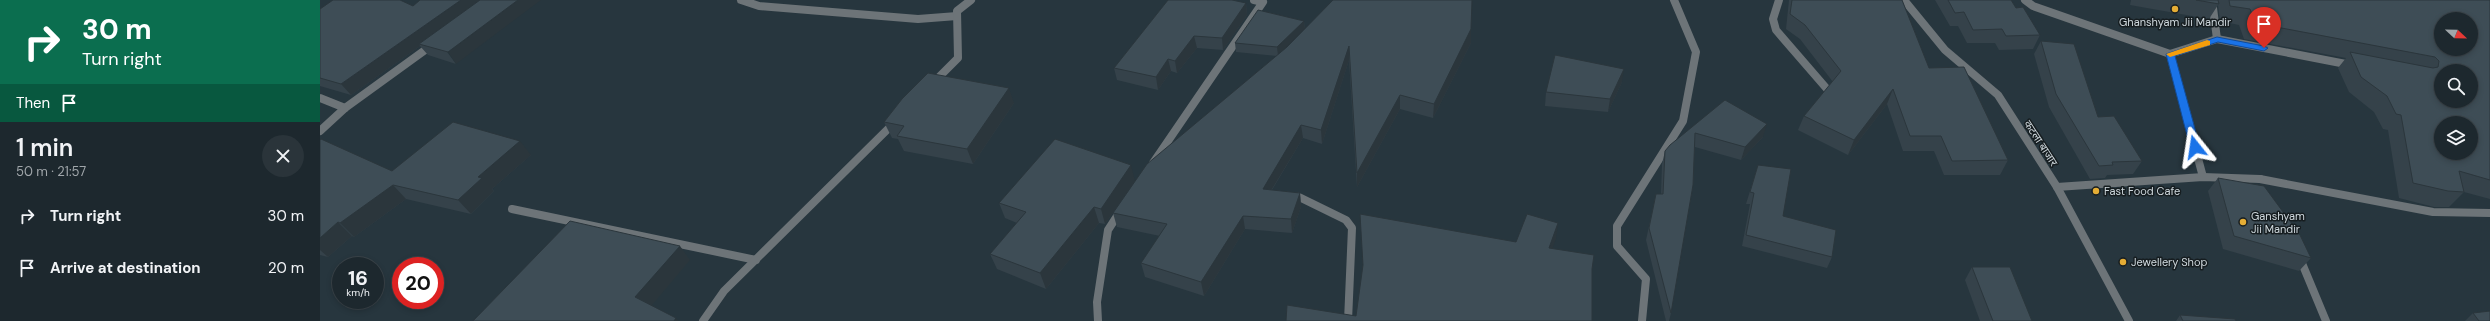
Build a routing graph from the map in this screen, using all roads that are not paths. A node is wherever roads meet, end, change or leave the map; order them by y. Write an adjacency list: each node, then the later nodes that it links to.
1 (741, 0): 10 (street)
2 (971, 0): 10 (street)
3 (1254, 0): 21 (street)
4 (1674, 0): 35 (street)
5 (1779, 0): 16 (street)
6 (1895, 0): 7 (street)
7 (1904, 0): 24 (street, कटला बाजार)
8 (2025, 0): 13 (street)
9 (2212, 0): 12 (street)
10 (957, 16): 15 (street)
11 (438, 40): 18 (street)
12 (2217, 40): 13 (street); 14 (street)
13 (2170, 54): 22 (street)
14 (2358, 66)
15 (927, 89)
16 (1826, 89)
17 (320, 98): 18 (street)
18 (345, 108): 20 (street)
19 (901, 115): 31 (street)
20 (320, 131)
21 (1175, 147)
22 (2203, 178): 23 (street); 24 (street)
23 (2260, 178): 25 (street); 29 (street)
24 (2057, 187): 36 (street, कटला बाजार)
25 (2268, 193)
26 (1299, 197): 34 (street)
27 (1125, 204): 33 (street)
28 (512, 209): 31 (street)
29 (2490, 213)
30 (2296, 250): 37 (street)
31 (756, 260): 32 (street)
32 (703, 321)
33 (1098, 321)
34 (1348, 321)
35 (1642, 321)
36 (2129, 321)
37 (2326, 321)

